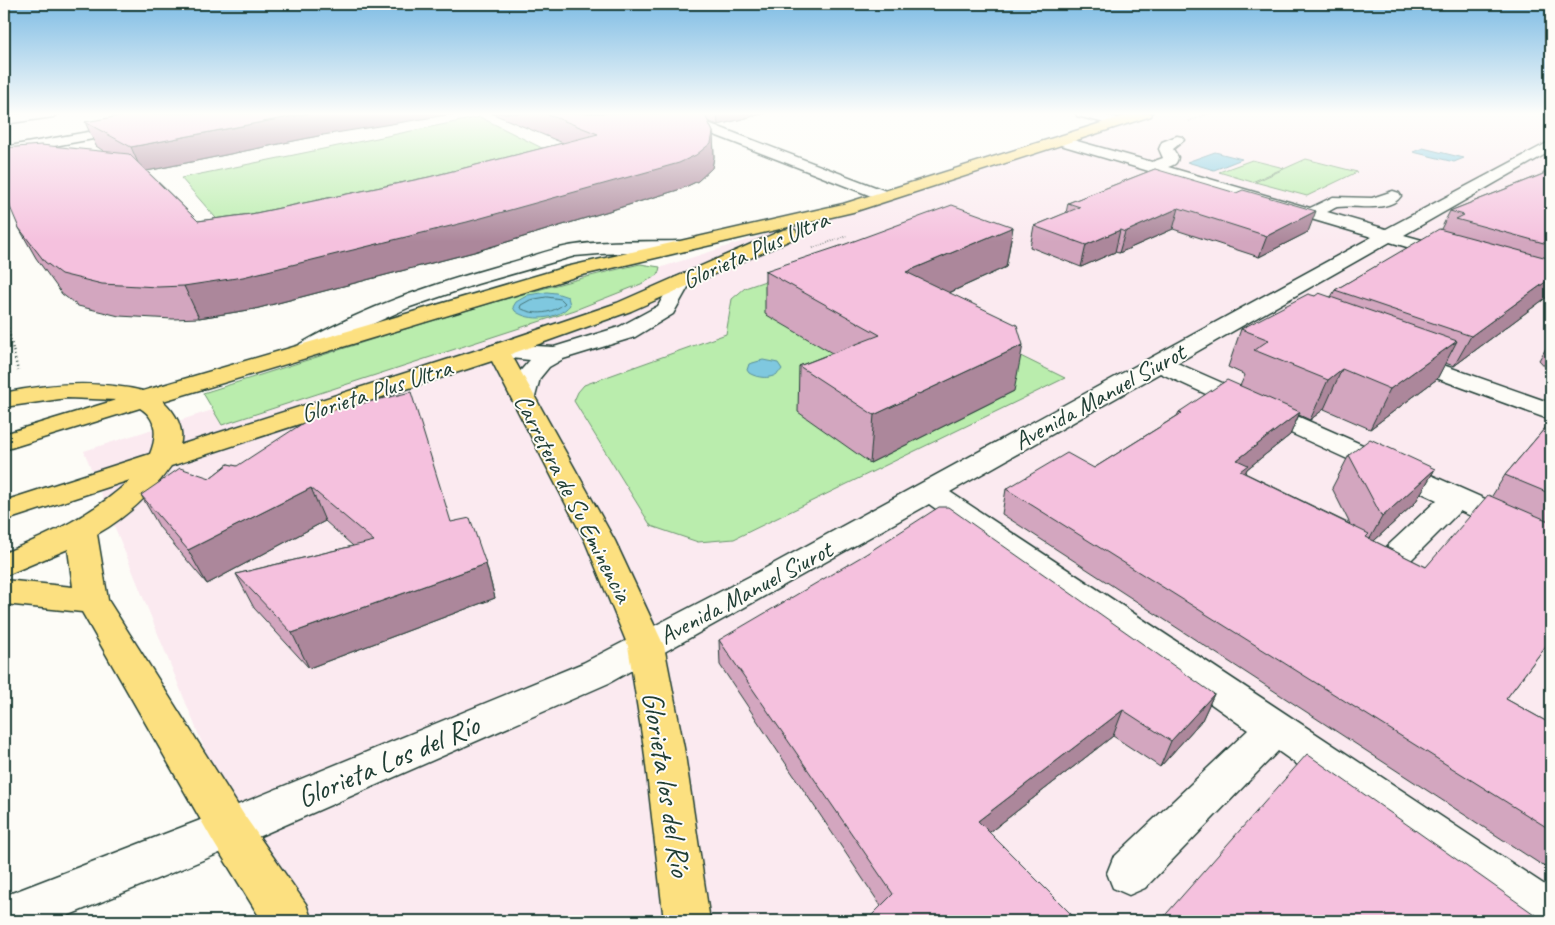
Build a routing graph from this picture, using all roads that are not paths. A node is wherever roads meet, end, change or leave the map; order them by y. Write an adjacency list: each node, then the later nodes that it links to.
1 (782, 156): 7 (street)
2 (1009, 156): 7 (main road)
3 (1115, 156): 6 (street)
4 (1170, 156): 6 (street)
5 (1532, 156): 11 (street, Avenida Manuel Siurot)
6 (1152, 167): 10 (street)
7 (885, 196): 9 (main road)
8 (1393, 196): 10 (street)
9 (847, 208): 13 (main road, Glorieta Plus Ultra); 21 (main road, Glorieta Plus Ultra)
10 (1313, 213): 11 (street)
11 (1386, 235): 12 (street); 14 (street, Avenida Manuel Siurot)
12 (1469, 259)
13 (681, 282): 17 (main road, Glorieta Plus Ultra); 18 (street)
14 (1262, 305): 15 (street); 19 (street, Avenida Manuel Siurot)
15 (1290, 316)
16 (1383, 350): 23 (street)
17 (498, 351): 18 (street); 20 (main road, Carretera de Su Eminencia); 25 (main road, Glorieta Plus Ultra)
18 (555, 354): 20 (street)
19 (1158, 364): 26 (street, Avenida Manuel Siurot); 27 (street)
20 (524, 397): 35 (main road, Carretera de Su Eminencia)
21 (143, 399): 22 (main road); 24 (main road, Glorieta Plus Ultra); 25 (main road)
22 (4, 400)
23 (1551, 412)
24 (4, 442)
25 (161, 460): 28 (main road, Glorieta Plus Ultra); 29 (main road)
26 (929, 491): 35 (street, Avenida Manuel Siurot); 36 (street)
27 (1456, 497): 30 (street); 31 (street)
28 (4, 511)
29 (81, 530): 32 (main road); 34 (main road)
30 (1551, 540)
31 (1390, 561)
32 (4, 565)
33 (4, 592): 34 (main road)
34 (92, 601): 37 (main road)
35 (646, 646): 37 (street, Glorieta Los del Río); 42 (main road, Glorieta los del Río)
36 (1276, 728): 38 (street); 39 (street)
37 (229, 829): 40 (street, Glorieta Los del Río); 41 (main road)
38 (1129, 873)
39 (1551, 916)
40 (4, 919)
41 (288, 921)
42 (687, 921)

